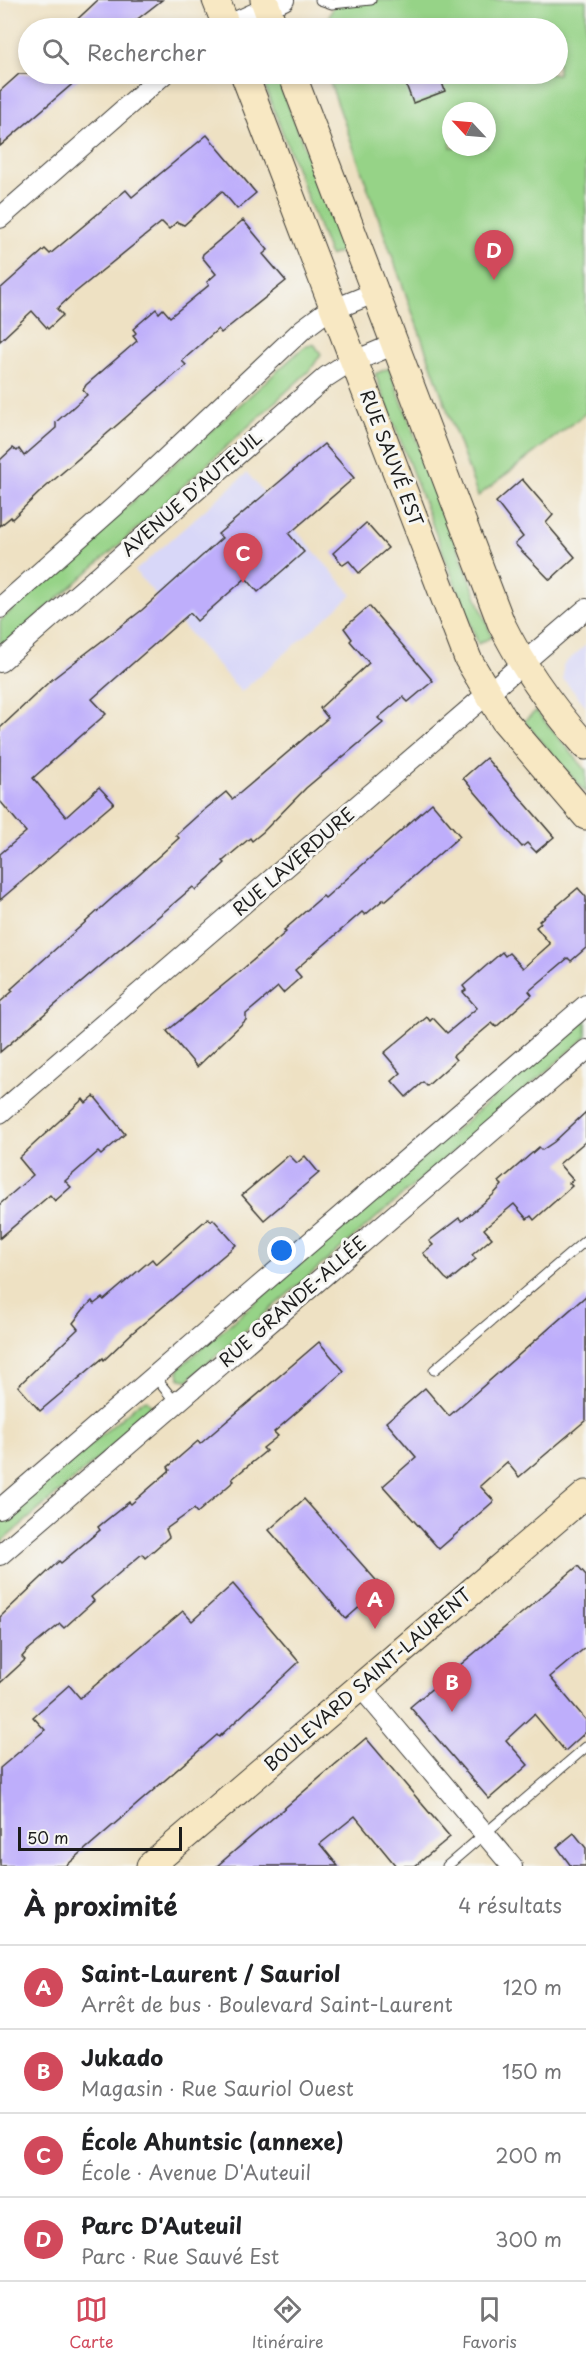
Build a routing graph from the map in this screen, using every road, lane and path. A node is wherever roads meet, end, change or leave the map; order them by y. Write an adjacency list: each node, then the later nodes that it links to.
1 (216, 0): 5 (main road)
2 (321, 0): 3 (lane)
3 (371, 0)
4 (272, 9): 6 (street)
5 (222, 18)
6 (250, 18)
7 (153, 84): 10 (street)
8 (248, 84): 12 (main road, RUE SAUVÉ EST)
9 (296, 84): 11 (main road)
10 (0, 218)
11 (376, 292): 12 (street); 13 (main road)
12 (334, 309): 14 (main road, RUE SAUVÉ EST); 15 (street)
13 (396, 344): 14 (street, AVENUE D'AUTEUIL); 18 (main road)
14 (354, 361): 17 (street, AVENUE D'AUTEUIL); 19 (main road, RUE SAUVÉ EST)
15 (0, 608)
16 (586, 609): 18 (street, RUE LAVERDURE)
17 (0, 662)
18 (523, 664): 19 (street, RUE LAVERDURE); 20 (main road)
19 (488, 695): 21 (main road, RUE SAUVÉ EST); 24 (street, RUE LAVERDURE)
20 (586, 746)
21 (586, 816)
22 (586, 1005): 27 (street, RUE GRANDE-ALLÉE)
23 (586, 1050): 28 (street, RUE GRANDE-ALLÉE)
24 (0, 1113)
25 (586, 1240): 26 (lane)
26 (434, 1370)
27 (155, 1377): 28 (lane); 30 (street, RUE GRANDE-ALLÉE)
28 (176, 1403): 31 (street, RUE GRANDE-ALLÉE)
29 (586, 1494): 32 (main road, BOULEVARD SAINT-LAURENT)
30 (0, 1509)
31 (0, 1555)
32 (360, 1686): 34 (street); 35 (main road, BOULEVARD SAINT-LAURENT)
33 (586, 1747): 34 (lane)
34 (484, 1834): 36 (lane); 37 (street)
35 (150, 1866)
36 (447, 1866)
37 (512, 1866)

